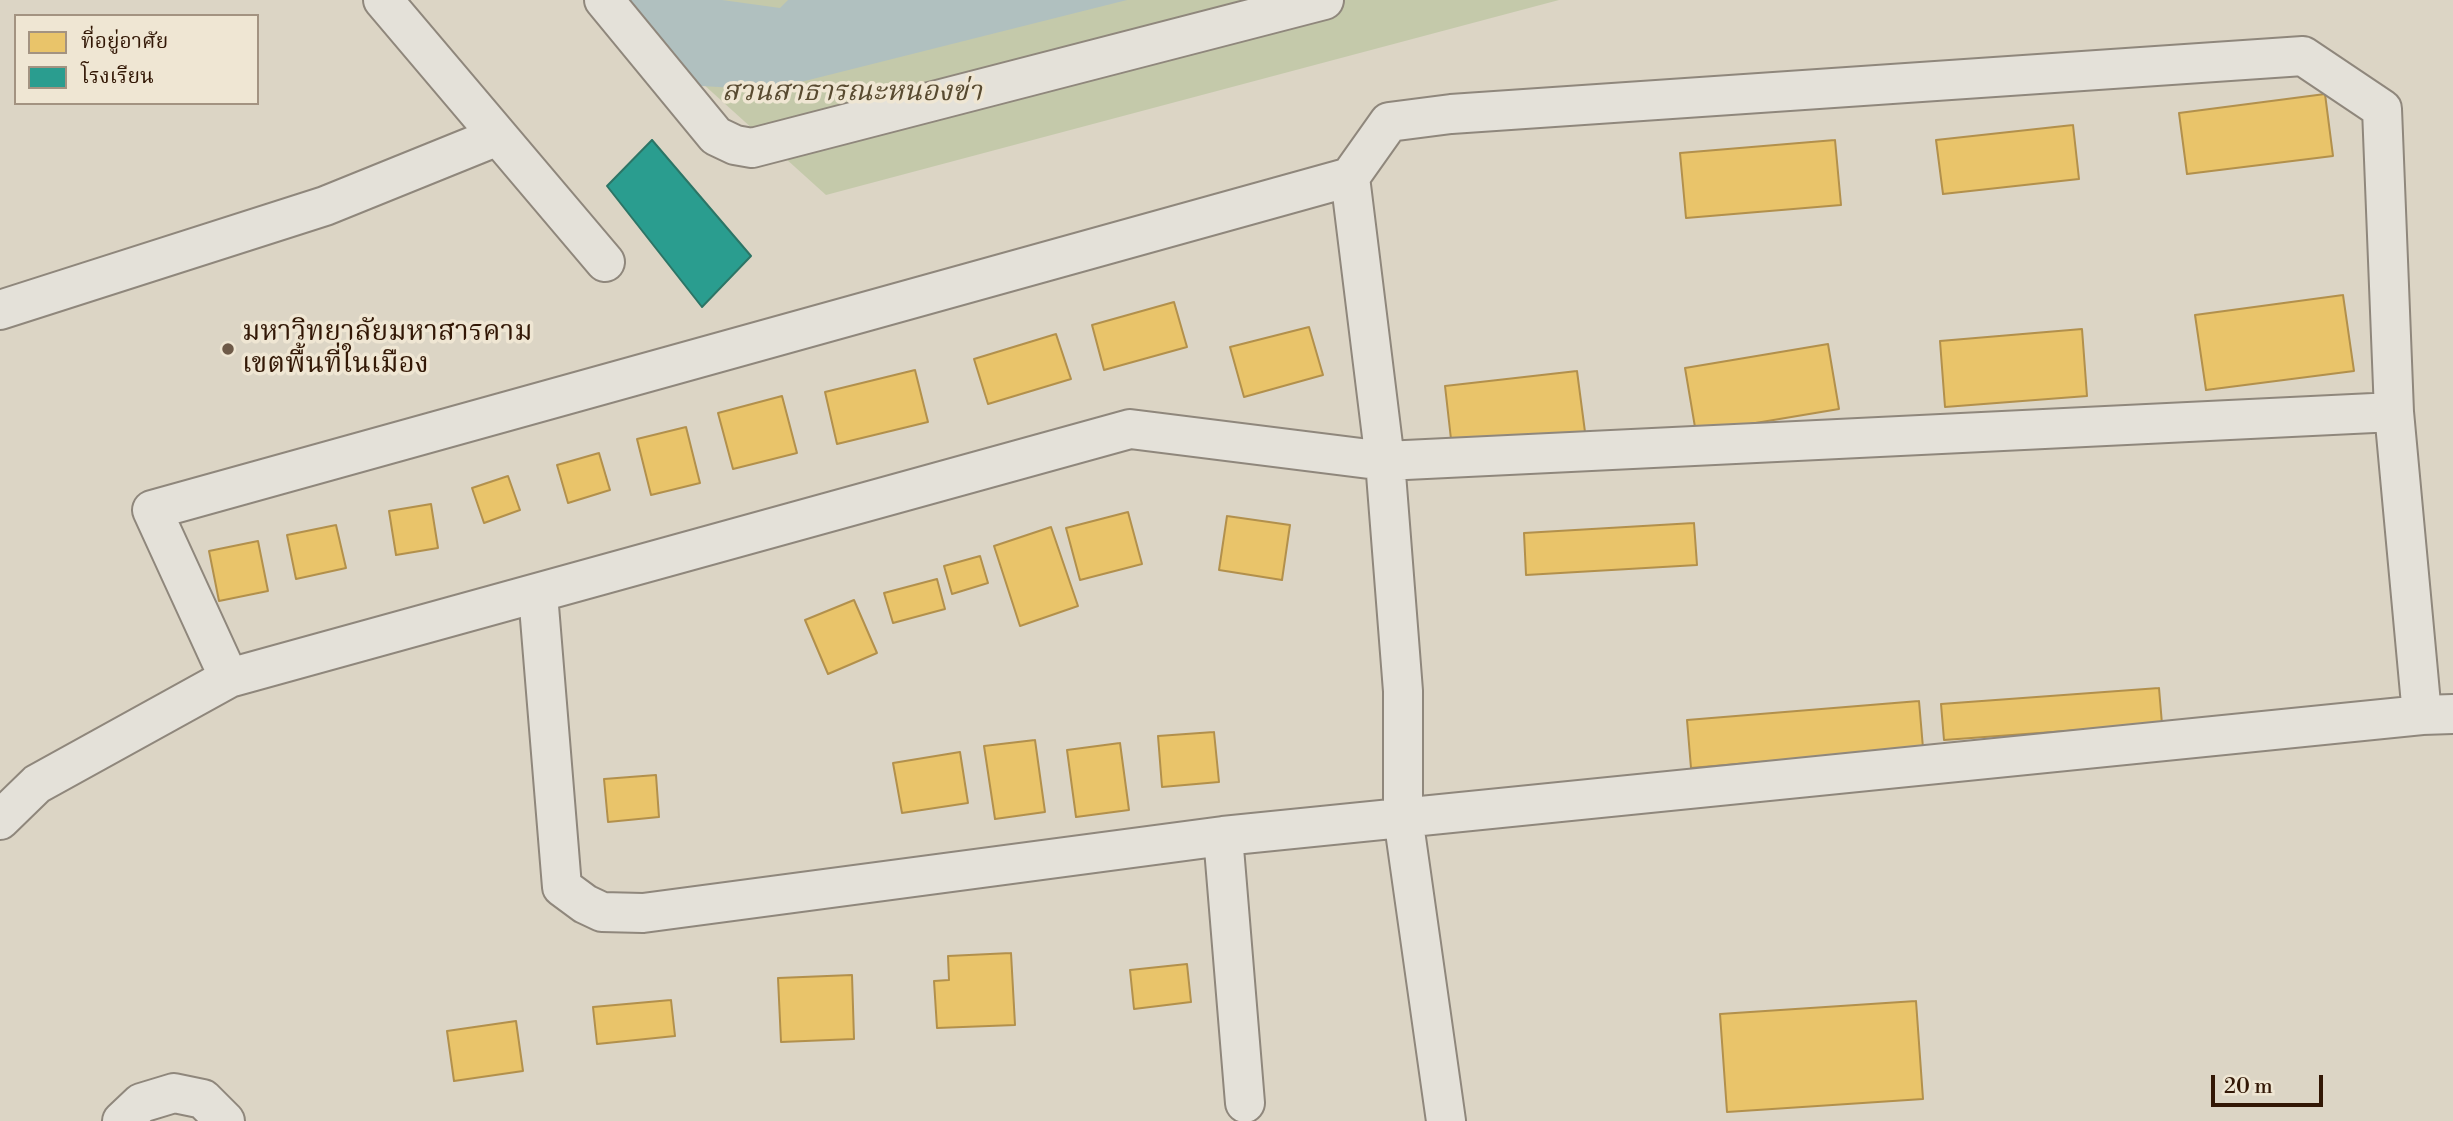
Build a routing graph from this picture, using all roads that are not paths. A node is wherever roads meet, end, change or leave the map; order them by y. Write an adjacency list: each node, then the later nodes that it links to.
1 (383, 0): 4 (street)
2 (604, 0): 3 (street)
3 (1324, 0)
4 (498, 136): 6 (street); 7 (street)
5 (1350, 177): 8 (street); 9 (street); 11 (street)
6 (605, 262)
7 (0, 310)
8 (2394, 412): 9 (street); 12 (street)
9 (1385, 460): 10 (street); 13 (street)
10 (538, 593): 11 (street); 15 (street)
11 (229, 678): 14 (street)
12 (2437, 714): 13 (street)
13 (1403, 817): 15 (street); 19 (street)
14 (0, 820)
15 (1223, 835): 16 (street)
16 (1245, 1103)
17 (122, 1121): 18 (street)
18 (225, 1121)
19 (1446, 1121)

